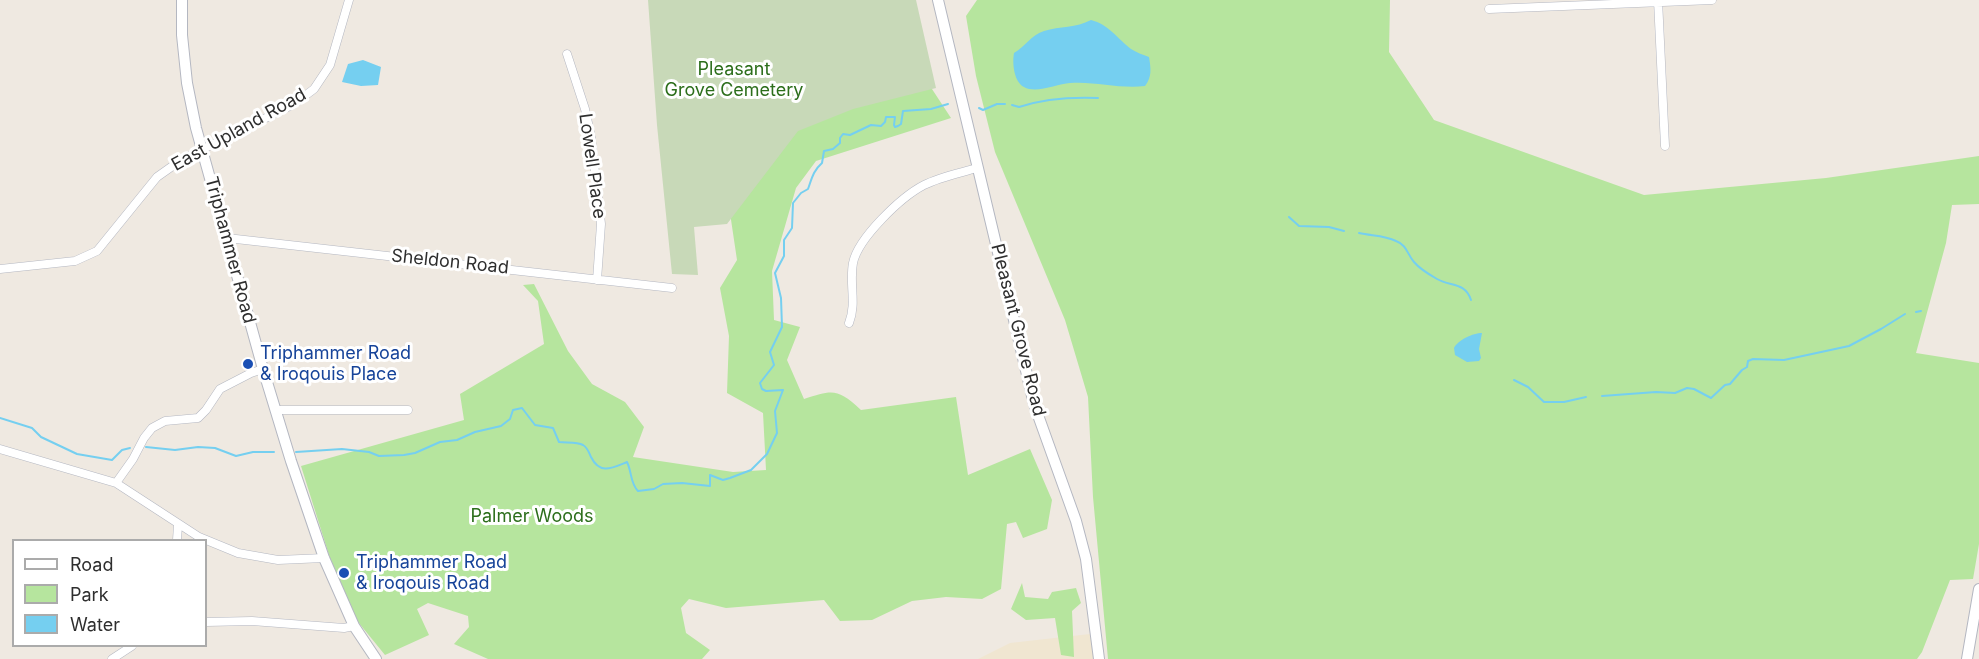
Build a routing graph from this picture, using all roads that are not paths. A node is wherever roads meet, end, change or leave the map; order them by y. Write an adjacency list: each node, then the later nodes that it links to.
1 (182, 0): 9 (street, Triphammer Road)
2 (349, 0): 9 (street, East Upland Road)
3 (938, 0): 10 (street, Pleasant Grove Road)
4 (1712, 0): 5 (street)
5 (1658, 1): 6 (street); 8 (street)
6 (1489, 9)
7 (567, 54): 13 (street, Lowell Place)
8 (1665, 146)
9 (203, 149): 11 (street, Triphammer Road); 12 (street, East Upland Road)
10 (977, 168): 15 (street); 32 (street, Pleasant Grove Road)
11 (227, 238): 13 (street, Sheldon Road); 16 (street, Triphammer Road)
12 (0, 269)
13 (597, 280): 14 (street, Sheldon Road)
14 (672, 288)
15 (849, 323)
16 (263, 369): 17 (street, Triphammer Road); 20 (street)
17 (276, 410): 18 (street); 25 (street, Triphammer Road)
18 (408, 410)
19 (0, 449): 20 (street)
20 (116, 483): 21 (street)
21 (178, 525): 22 (street); 23 (street)
22 (177, 539)
23 (205, 539)
24 (207, 540): 25 (street)
25 (324, 558): 28 (street, Triphammer Road)
26 (1979, 589): 33 (street)
27 (207, 622): 28 (street)
28 (354, 626): 31 (street, Triphammer Road)
29 (130, 647): 30 (street)
30 (112, 659)
31 (376, 659)
32 (1099, 659)
33 (1967, 659)

